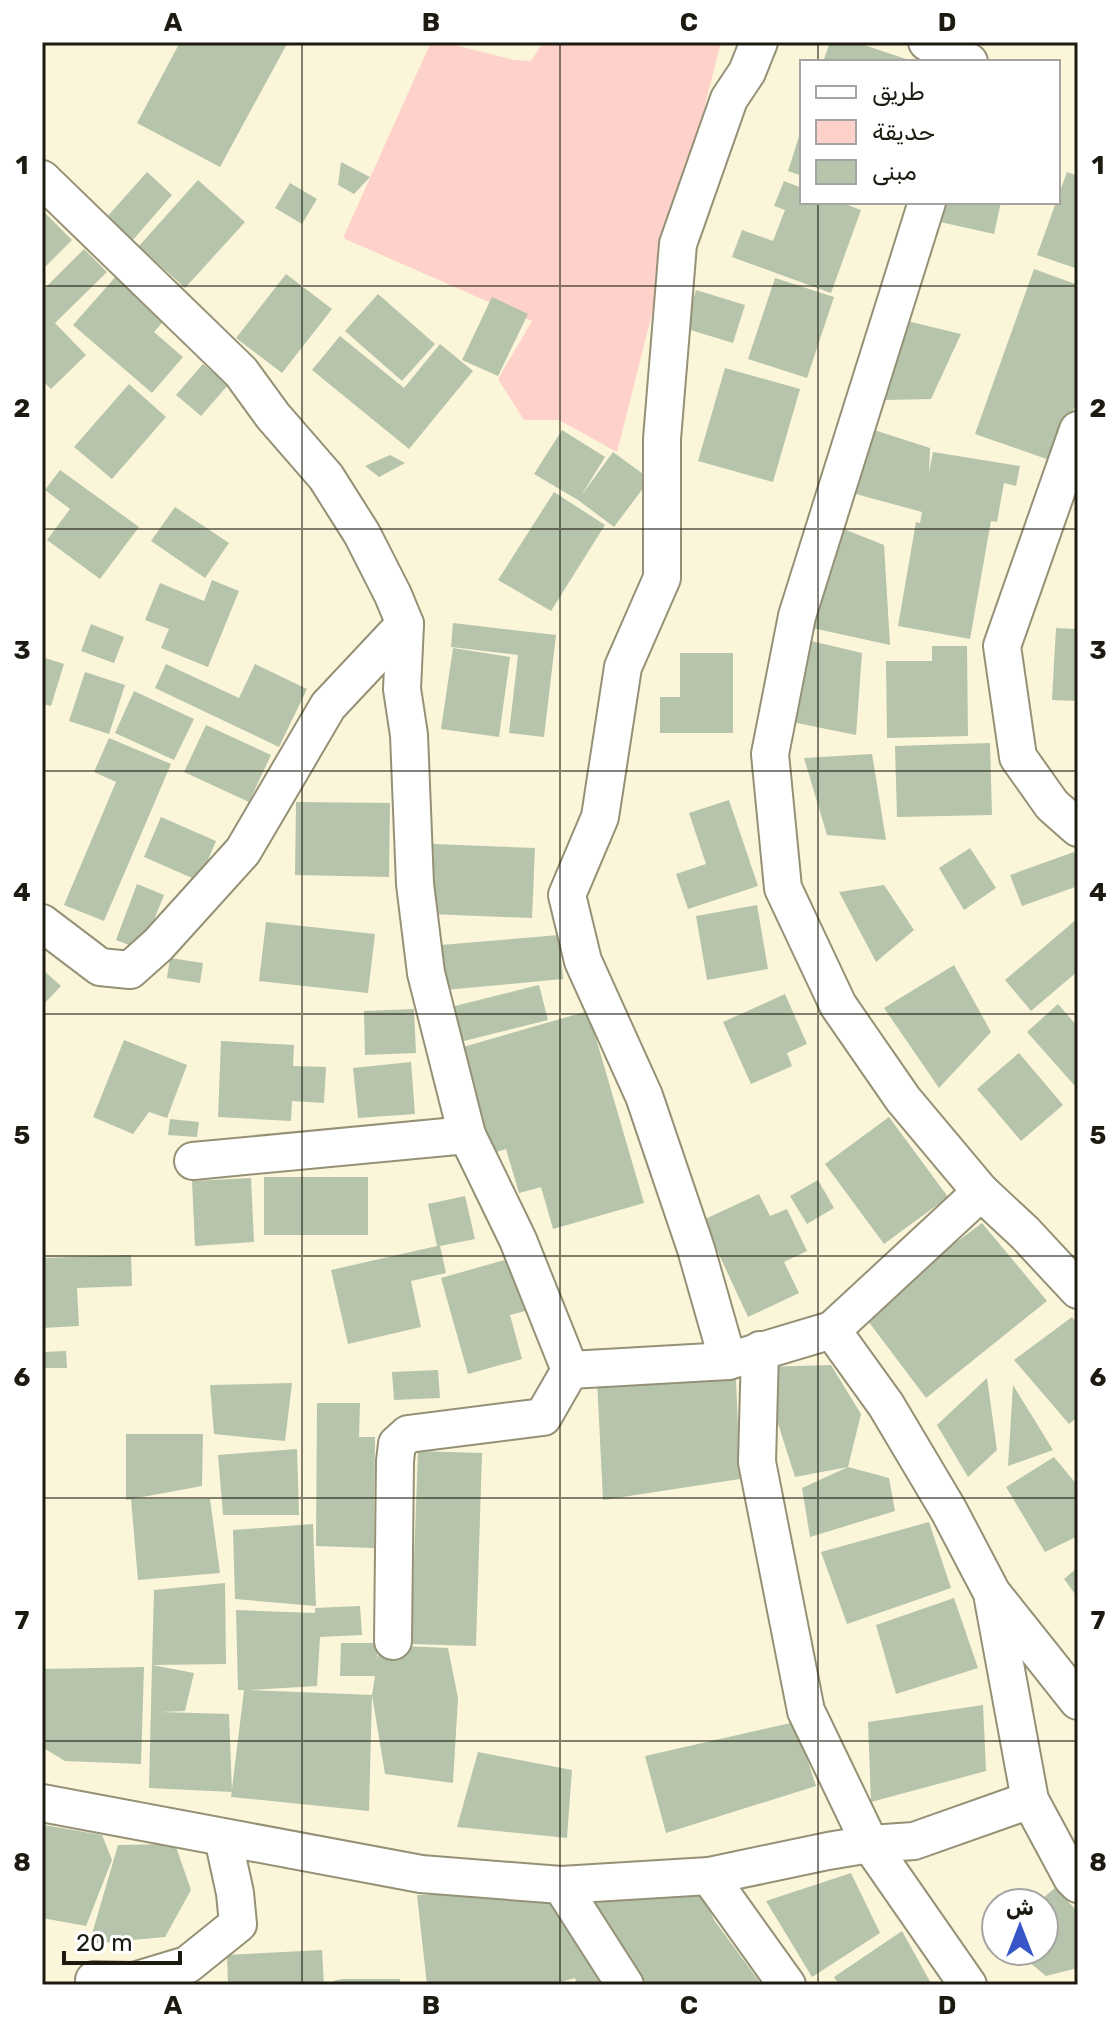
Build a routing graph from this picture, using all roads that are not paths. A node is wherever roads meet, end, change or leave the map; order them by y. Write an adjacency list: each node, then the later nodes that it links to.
1 (781, 42): 3 (street)
2 (927, 42): 4 (street)
3 (753, 57): 16 (street)
4 (966, 60)
5 (42, 179): 8 (street)
6 (926, 204): 13 (street)
7 (1078, 430): 9 (street)
8 (405, 624): 10 (street); 11 (street)
9 (1078, 828)
10 (42, 923)
11 (467, 1135): 12 (street); 17 (street)
12 (193, 1161)
13 (981, 1192): 14 (street); 15 (street)
14 (1078, 1290)
15 (832, 1330): 16 (street); 18 (street)
16 (744, 1356): 17 (street); 24 (street)
17 (570, 1370): 19 (street)
18 (992, 1593): 20 (street); 21 (street)
19 (393, 1641)
20 (1078, 1701)
21 (1030, 1800): 24 (street); 26 (street)
22 (42, 1803): 23 (street)
23 (223, 1838): 27 (street); 28 (street)
24 (870, 1844): 25 (street); 31 (street)
25 (709, 1876): 27 (street); 30 (street)
26 (1078, 1884)
27 (561, 1885): 29 (street)
28 (94, 1980)
29 (625, 1985)
30 (787, 1985)
31 (968, 1985)

